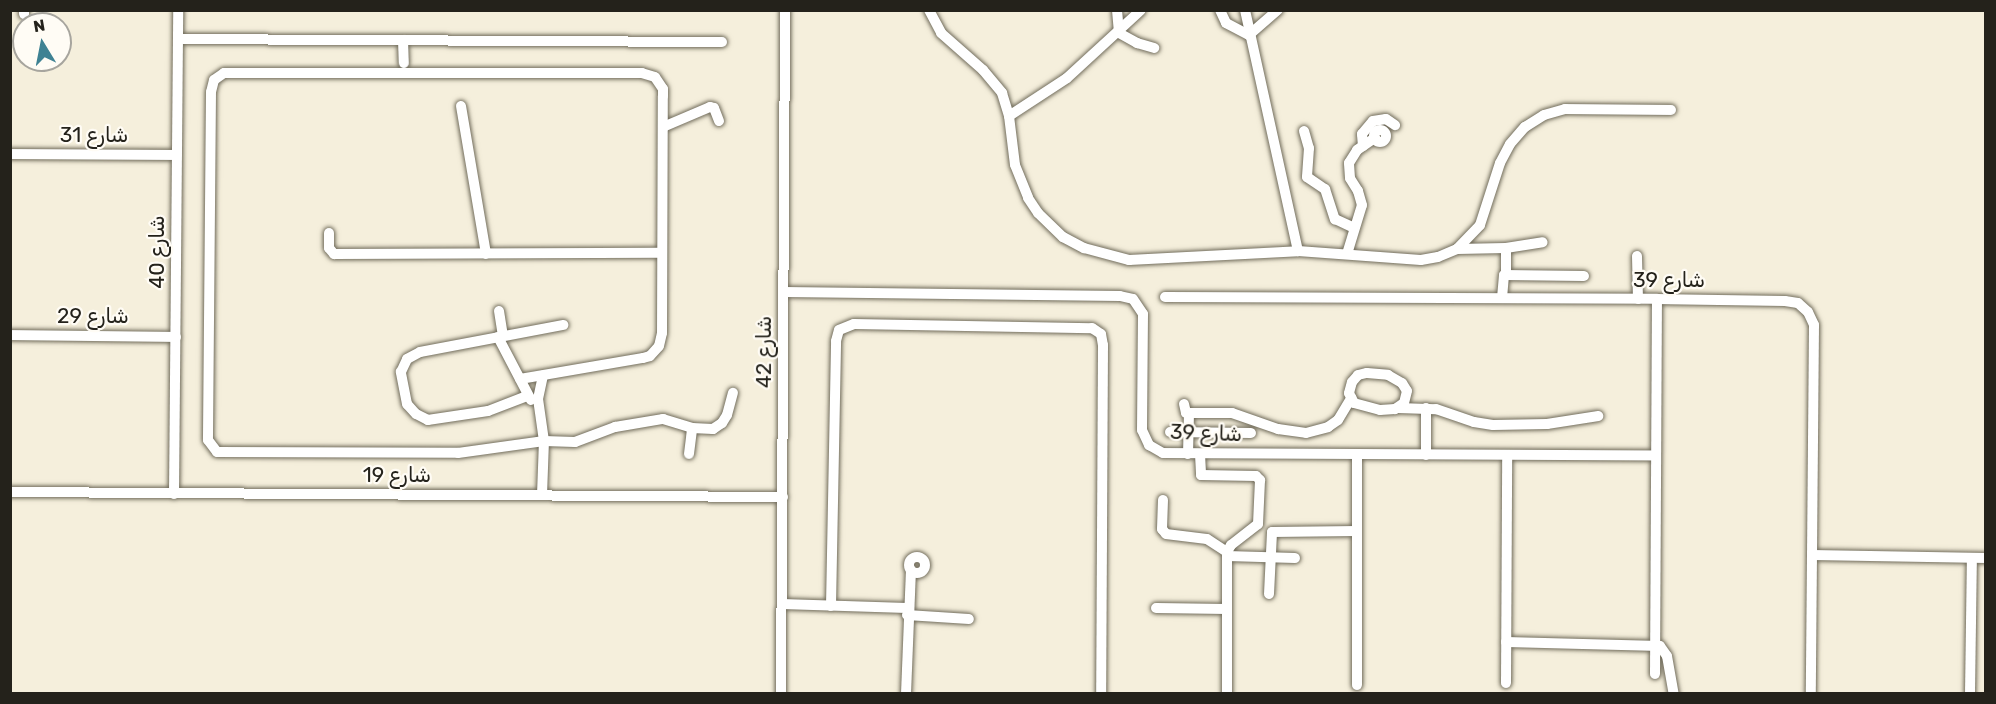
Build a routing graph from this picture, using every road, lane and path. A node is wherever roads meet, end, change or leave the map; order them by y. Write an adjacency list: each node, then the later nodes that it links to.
1 (178, 10): 11 (street, شارع 40)
2 (785, 10): 37 (street, شارع 42)
3 (929, 10): 18 (street)
4 (1117, 10): 9 (street)
5 (1141, 10): 9 (street)
6 (1220, 10): 10 (street)
7 (1245, 10): 10 (street)
8 (1278, 10): 10 (street)
9 (1119, 33): 14 (street); 18 (street)
10 (1249, 35): 30 (street)
11 (178, 39): 12 (street); 24 (street, شارع 40)
12 (403, 40): 13 (street); 15 (street)
13 (722, 42)
14 (1154, 48)
15 (404, 68): 20 (street); 61 (street)
16 (461, 105): 32 (street)
17 (1671, 110): 29 (street)
18 (1009, 116): 30 (street)
19 (719, 121): 20 (street)
20 (663, 127): 31 (street)
21 (1304, 131): 25 (street)
22 (1363, 146): 22 (street); 25 (street)
23 (10, 154): 24 (street, شارع 31)
24 (177, 155): 46 (street, شارع 40)
25 (1354, 228): 33 (street)
26 (329, 233): 32 (street)
27 (1542, 242): 28 (street)
28 (1506, 248): 29 (street); 35 (street)
29 (1457, 249): 33 (street)
30 (1298, 251): 33 (street)
31 (662, 253): 32 (street); 47 (street)
32 (486, 254)
33 (1347, 254)
34 (1637, 256): 40 (street)
35 (1506, 275): 36 (street); 39 (street)
36 (1584, 276)
37 (784, 292): 63 (street, شارع 39); 72 (street, شارع 42)
38 (1165, 297): 39 (street, شارع 39)
39 (1502, 298): 40 (street, شارع 39)
40 (1638, 299): 41 (street, شارع 39)
41 (1657, 299): 68 (street); 76 (street, شارع 39)
42 (499, 310): 45 (street)
43 (563, 325): 45 (street)
44 (10, 335): 46 (street, شارع 29)
45 (500, 336): 48 (street); 51 (street)
46 (176, 337): 70 (street, شارع 40)
47 (543, 376): 48 (street); 53 (street)
48 (520, 379): 51 (street)
49 (1405, 386): 52 (street); 54 (street); 55 (street)
50 (733, 393): 57 (street)
51 (527, 396): 53 (street)
52 (1351, 398): 54 (street); 59 (street)
53 (539, 405): 61 (street)
54 (1398, 408): 55 (street)
55 (1426, 408): 56 (street); 66 (street)
56 (1598, 416)
57 (692, 428): 61 (street); 62 (street)
58 (1170, 432): 59 (street)
59 (1188, 433): 60 (street); 63 (street)
60 (1251, 433)
61 (544, 441): 71 (street)
62 (689, 454)
63 (1188, 454): 64 (street, شارع 39)
64 (1200, 454): 65 (street, شارع 39); 75 (street)
65 (1357, 454): 66 (street, شارع 39); 74 (street)
66 (1426, 455): 67 (street, شارع 39)
67 (1507, 455): 68 (street, شارع 39); 89 (street)
68 (1656, 456): 90 (street)
69 (10, 492): 70 (street, شارع 19)
70 (174, 494): 71 (street, شارع 19)
71 (542, 495): 72 (street, شارع 19)
72 (783, 497): 83 (street, شارع 42)
73 (1163, 500): 75 (street)
74 (1357, 531): 77 (street); 93 (street)
75 (1227, 554): 77 (street); 86 (street)
76 (1812, 555): 79 (street); 99 (street)
77 (1269, 557): 78 (street); 82 (street)
78 (1295, 558)
79 (1972, 558): 80 (street); 100 (street)
80 (1986, 558)
81 (911, 570): 87 (street)
82 (1269, 594)
83 (782, 604): 84 (street); 94 (street, شارع 42)
84 (831, 606): 87 (street); 96 (street)
85 (1156, 608): 86 (street)
86 (1227, 609): 97 (street)
87 (907, 612): 88 (street); 95 (street)
88 (969, 619)
89 (1506, 642): 90 (street); 92 (street)
90 (1655, 645): 91 (street); 98 (street)
91 (1655, 674)
92 (1506, 684)
93 (1357, 685)
94 (781, 693)
95 (906, 693)
96 (1101, 693)
97 (1227, 693)
98 (1674, 693)
99 (1811, 693)
100 (1970, 693)

